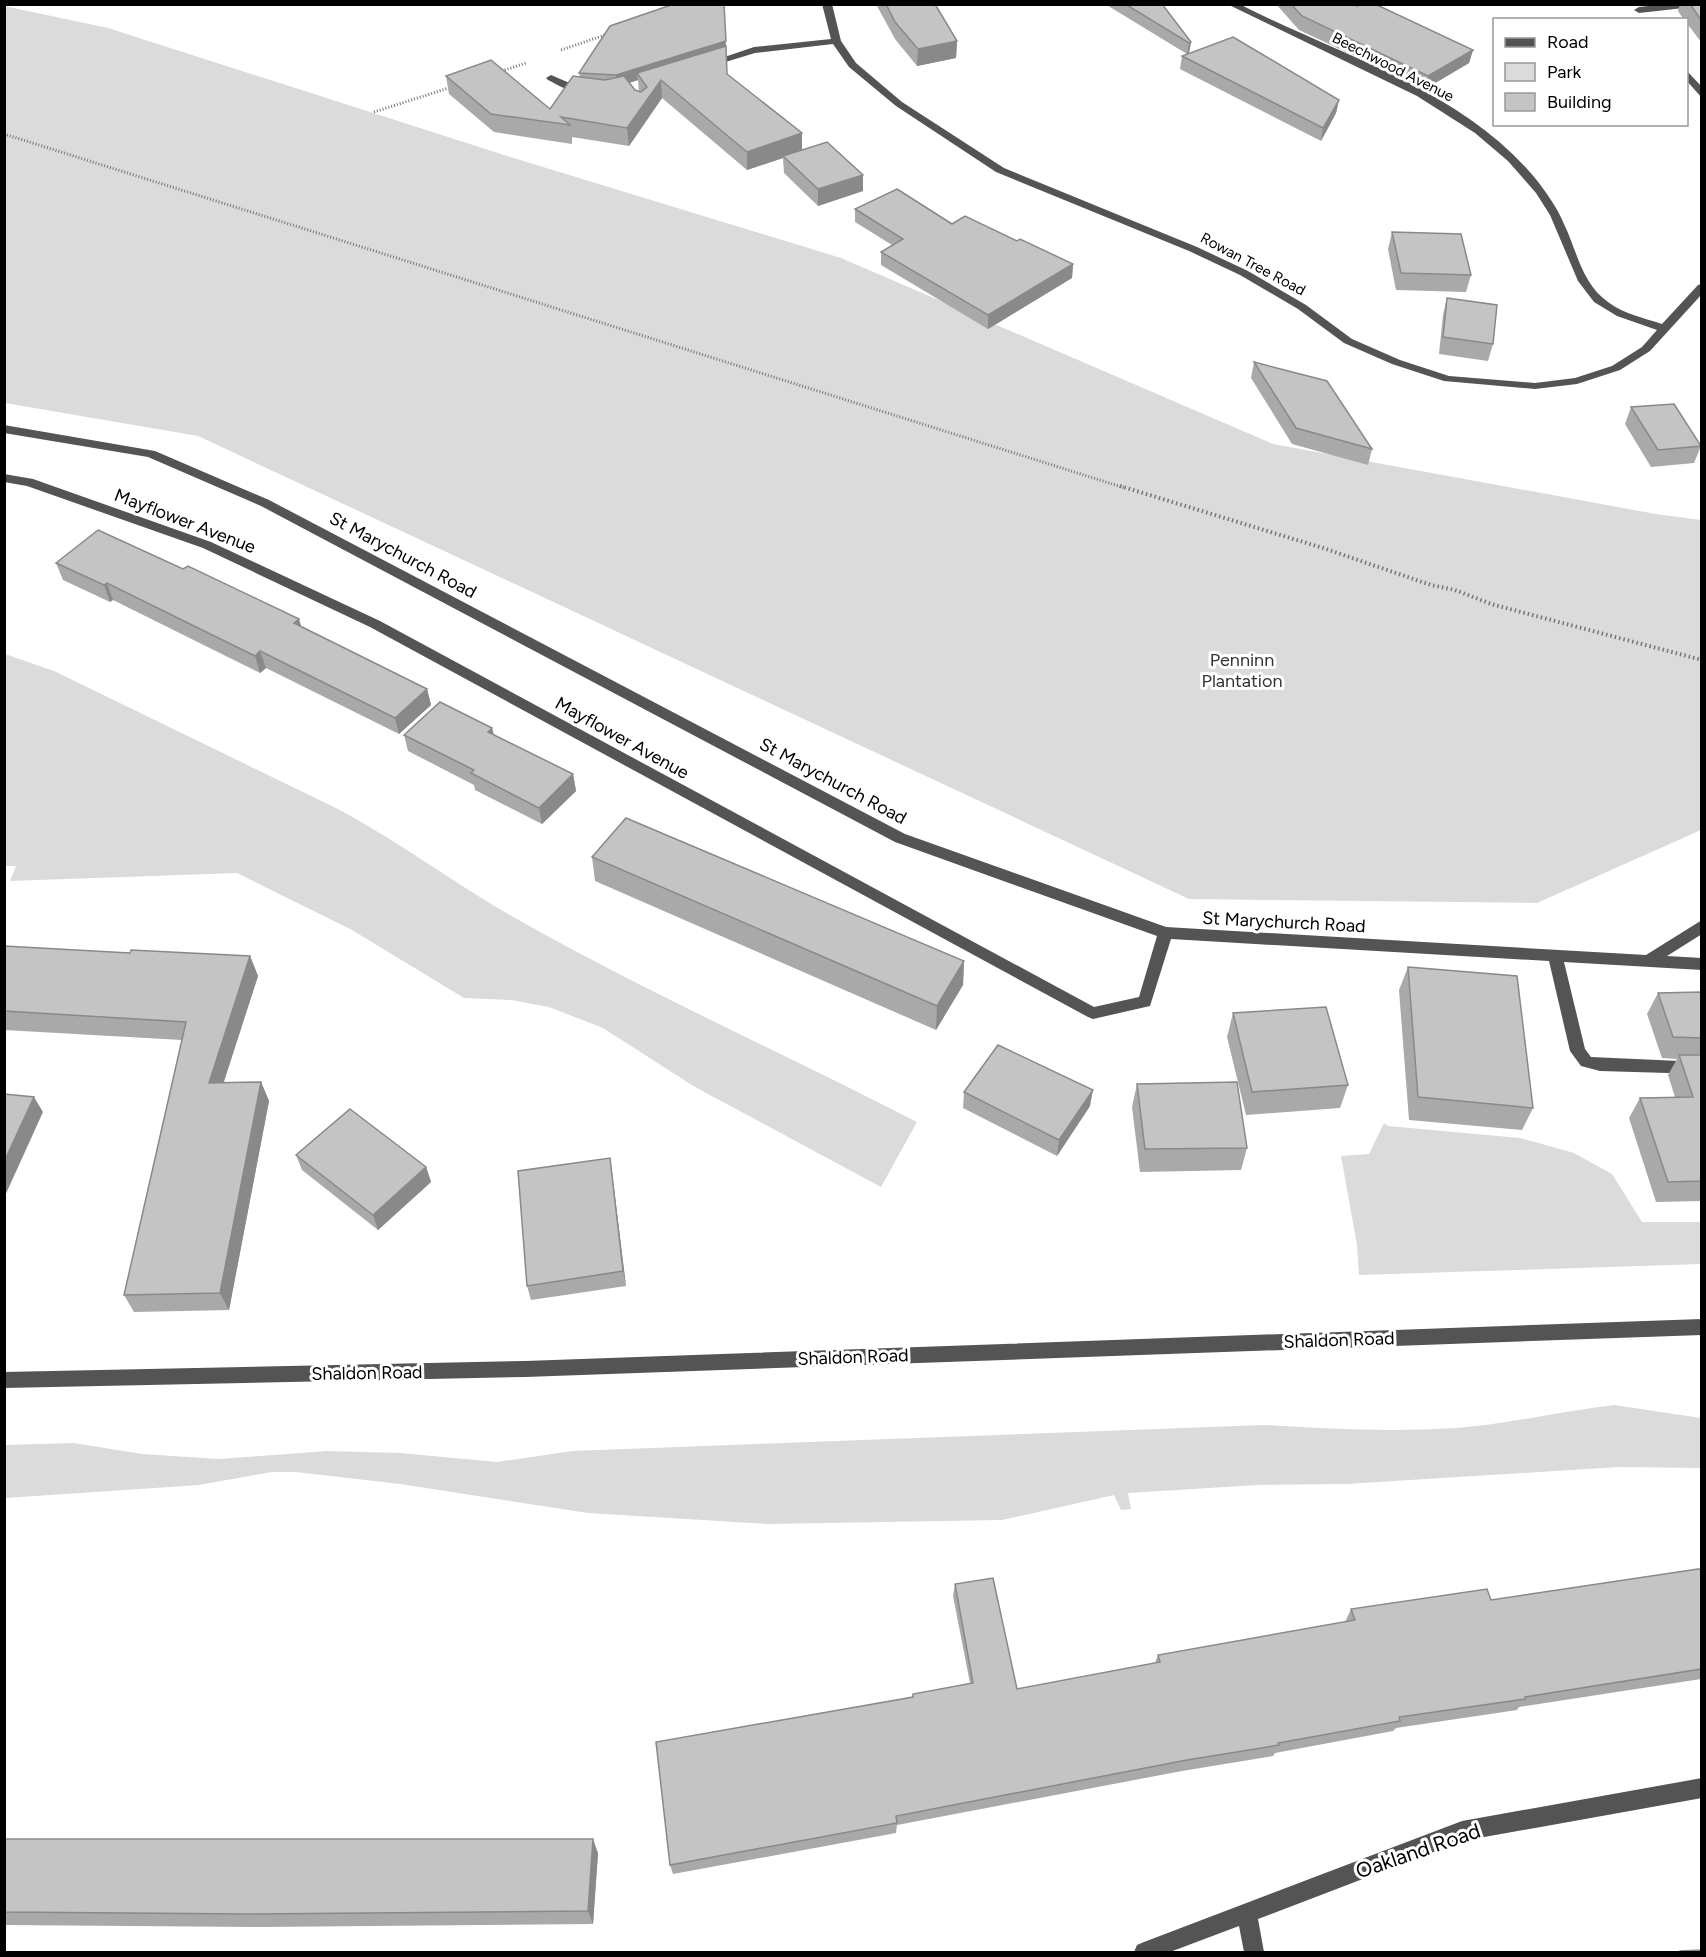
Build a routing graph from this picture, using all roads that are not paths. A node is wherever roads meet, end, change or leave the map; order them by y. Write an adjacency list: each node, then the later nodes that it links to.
1 (827, 4): 6 (street, Rowan Tree Road)
2 (1231, 4): 13 (street, Beechwood Avenue)
3 (1698, 4): 4 (street)
4 (1636, 7): 5 (street)
5 (1647, 18)
6 (836, 41): 7 (street); 13 (street, Rowan Tree Road)
7 (698, 68)
8 (1688, 76): 11 (street)
9 (551, 78): 10 (street)
10 (598, 91)
11 (1701, 95)
12 (1701, 287): 13 (street, Rowan Tree Road)
13 (1665, 329)
14 (4, 429): 17 (street, St Marychurch Road)
15 (4, 478): 17 (street, Mayflower Avenue)
16 (1701, 926): 19 (street)
17 (1165, 933): 18 (street, St Marychurch Road)
18 (1555, 955): 19 (street, St Marychurch Road); 21 (street)
19 (1650, 960): 20 (street, St Marychurch Road)
20 (1701, 964)
21 (1701, 1068)
22 (1701, 1327): 23 (street, Shaldon Road)
23 (4, 1380)
24 (1701, 1788): 25 (street, Oakland Road)
25 (1247, 1914): 26 (street, Oakland Road); 27 (street)
26 (1144, 1953)
27 (1254, 1953)

